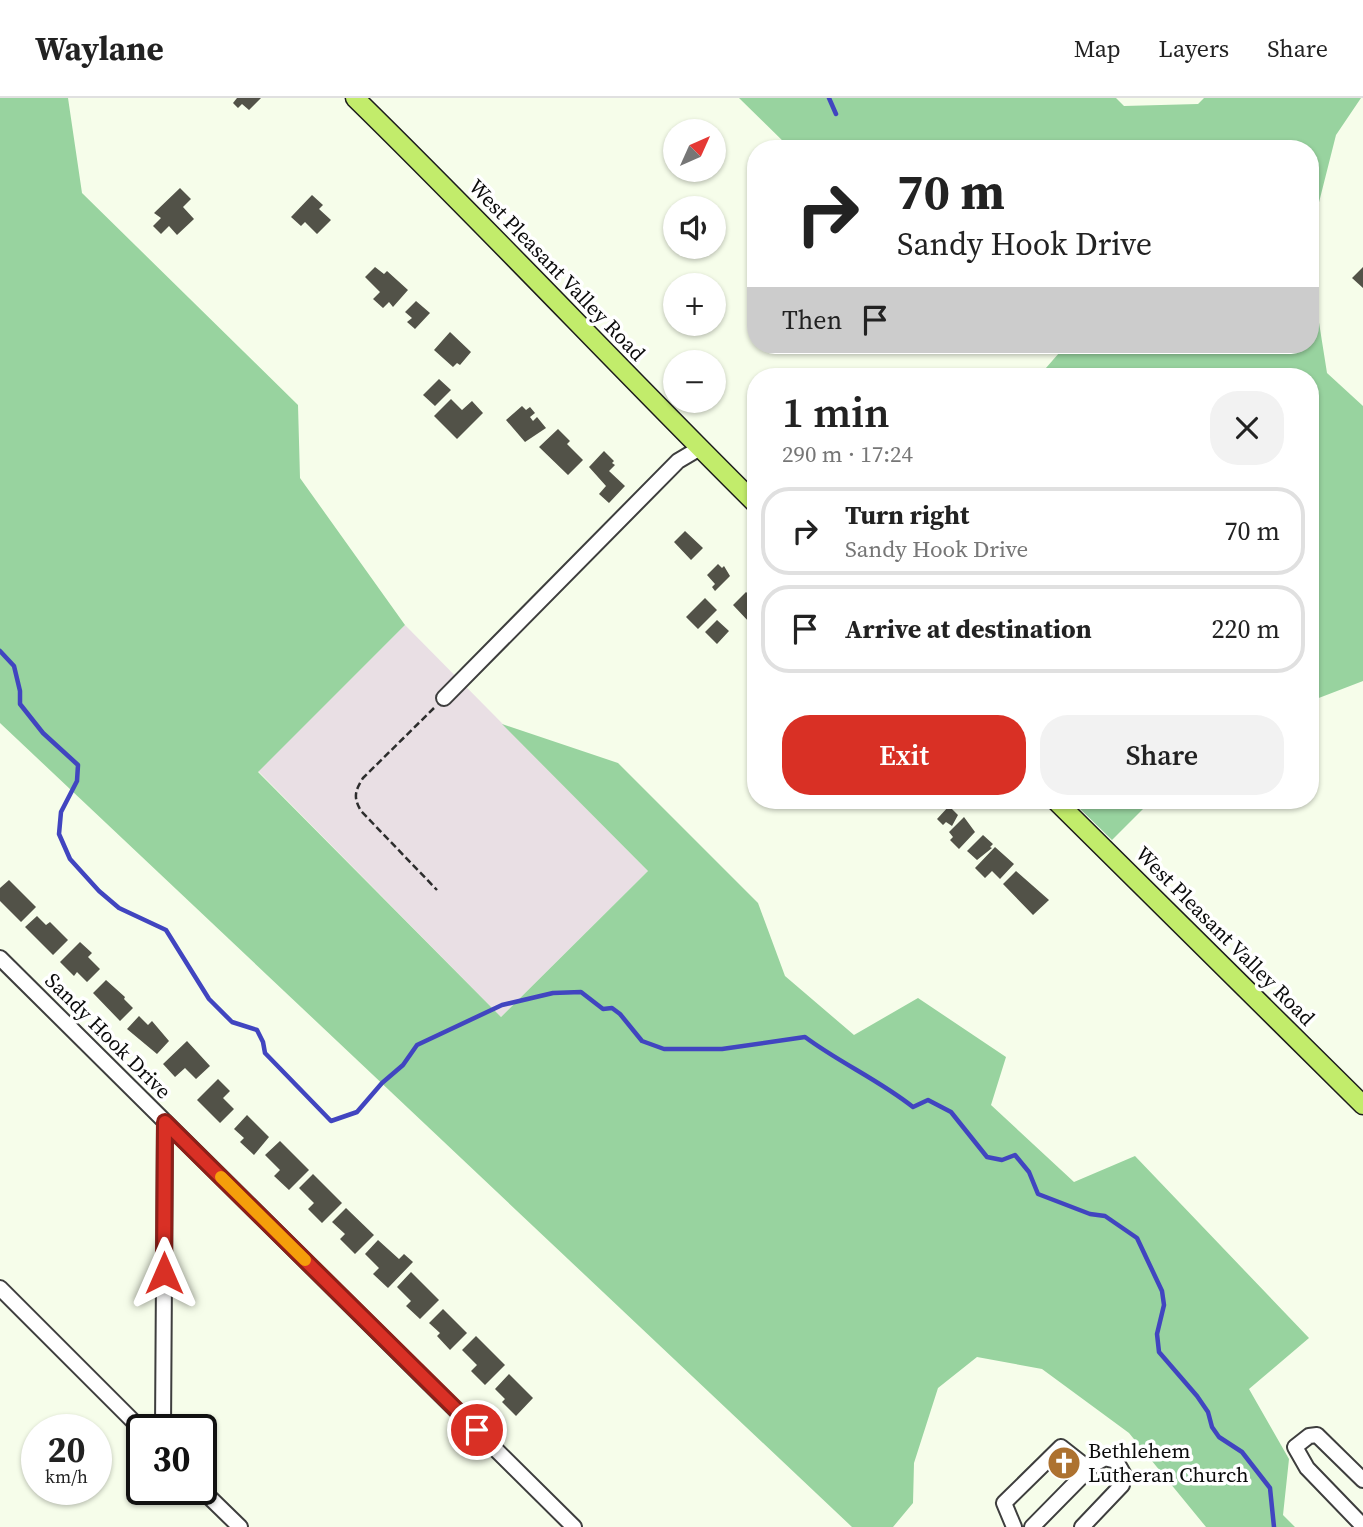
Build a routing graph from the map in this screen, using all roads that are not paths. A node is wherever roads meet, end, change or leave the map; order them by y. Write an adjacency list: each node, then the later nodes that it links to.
1 (355, 98): 2 (main road, West Pleasant Valley Road)
2 (700, 448): 3 (main road, West Pleasant Valley Road); 4 (street)
3 (747, 495)
4 (444, 698)
5 (1064, 809): 7 (main road, West Pleasant Valley Road)
6 (0, 958): 8 (street, Sandy Hook Drive)
7 (1363, 1105)
8 (165, 1122): 11 (street); 17 (street, Sandy Hook Drive)
9 (0, 1288): 10 (street)
10 (126, 1414)
11 (163, 1414)
12 (1089, 1469): 18 (street); 19 (street); 20 (street)
13 (1363, 1479): 15 (street)
14 (217, 1505): 16 (street)
15 (1363, 1526)
16 (240, 1527)
17 (574, 1527)
18 (1014, 1527)
19 (1032, 1527)
20 (1082, 1527)

